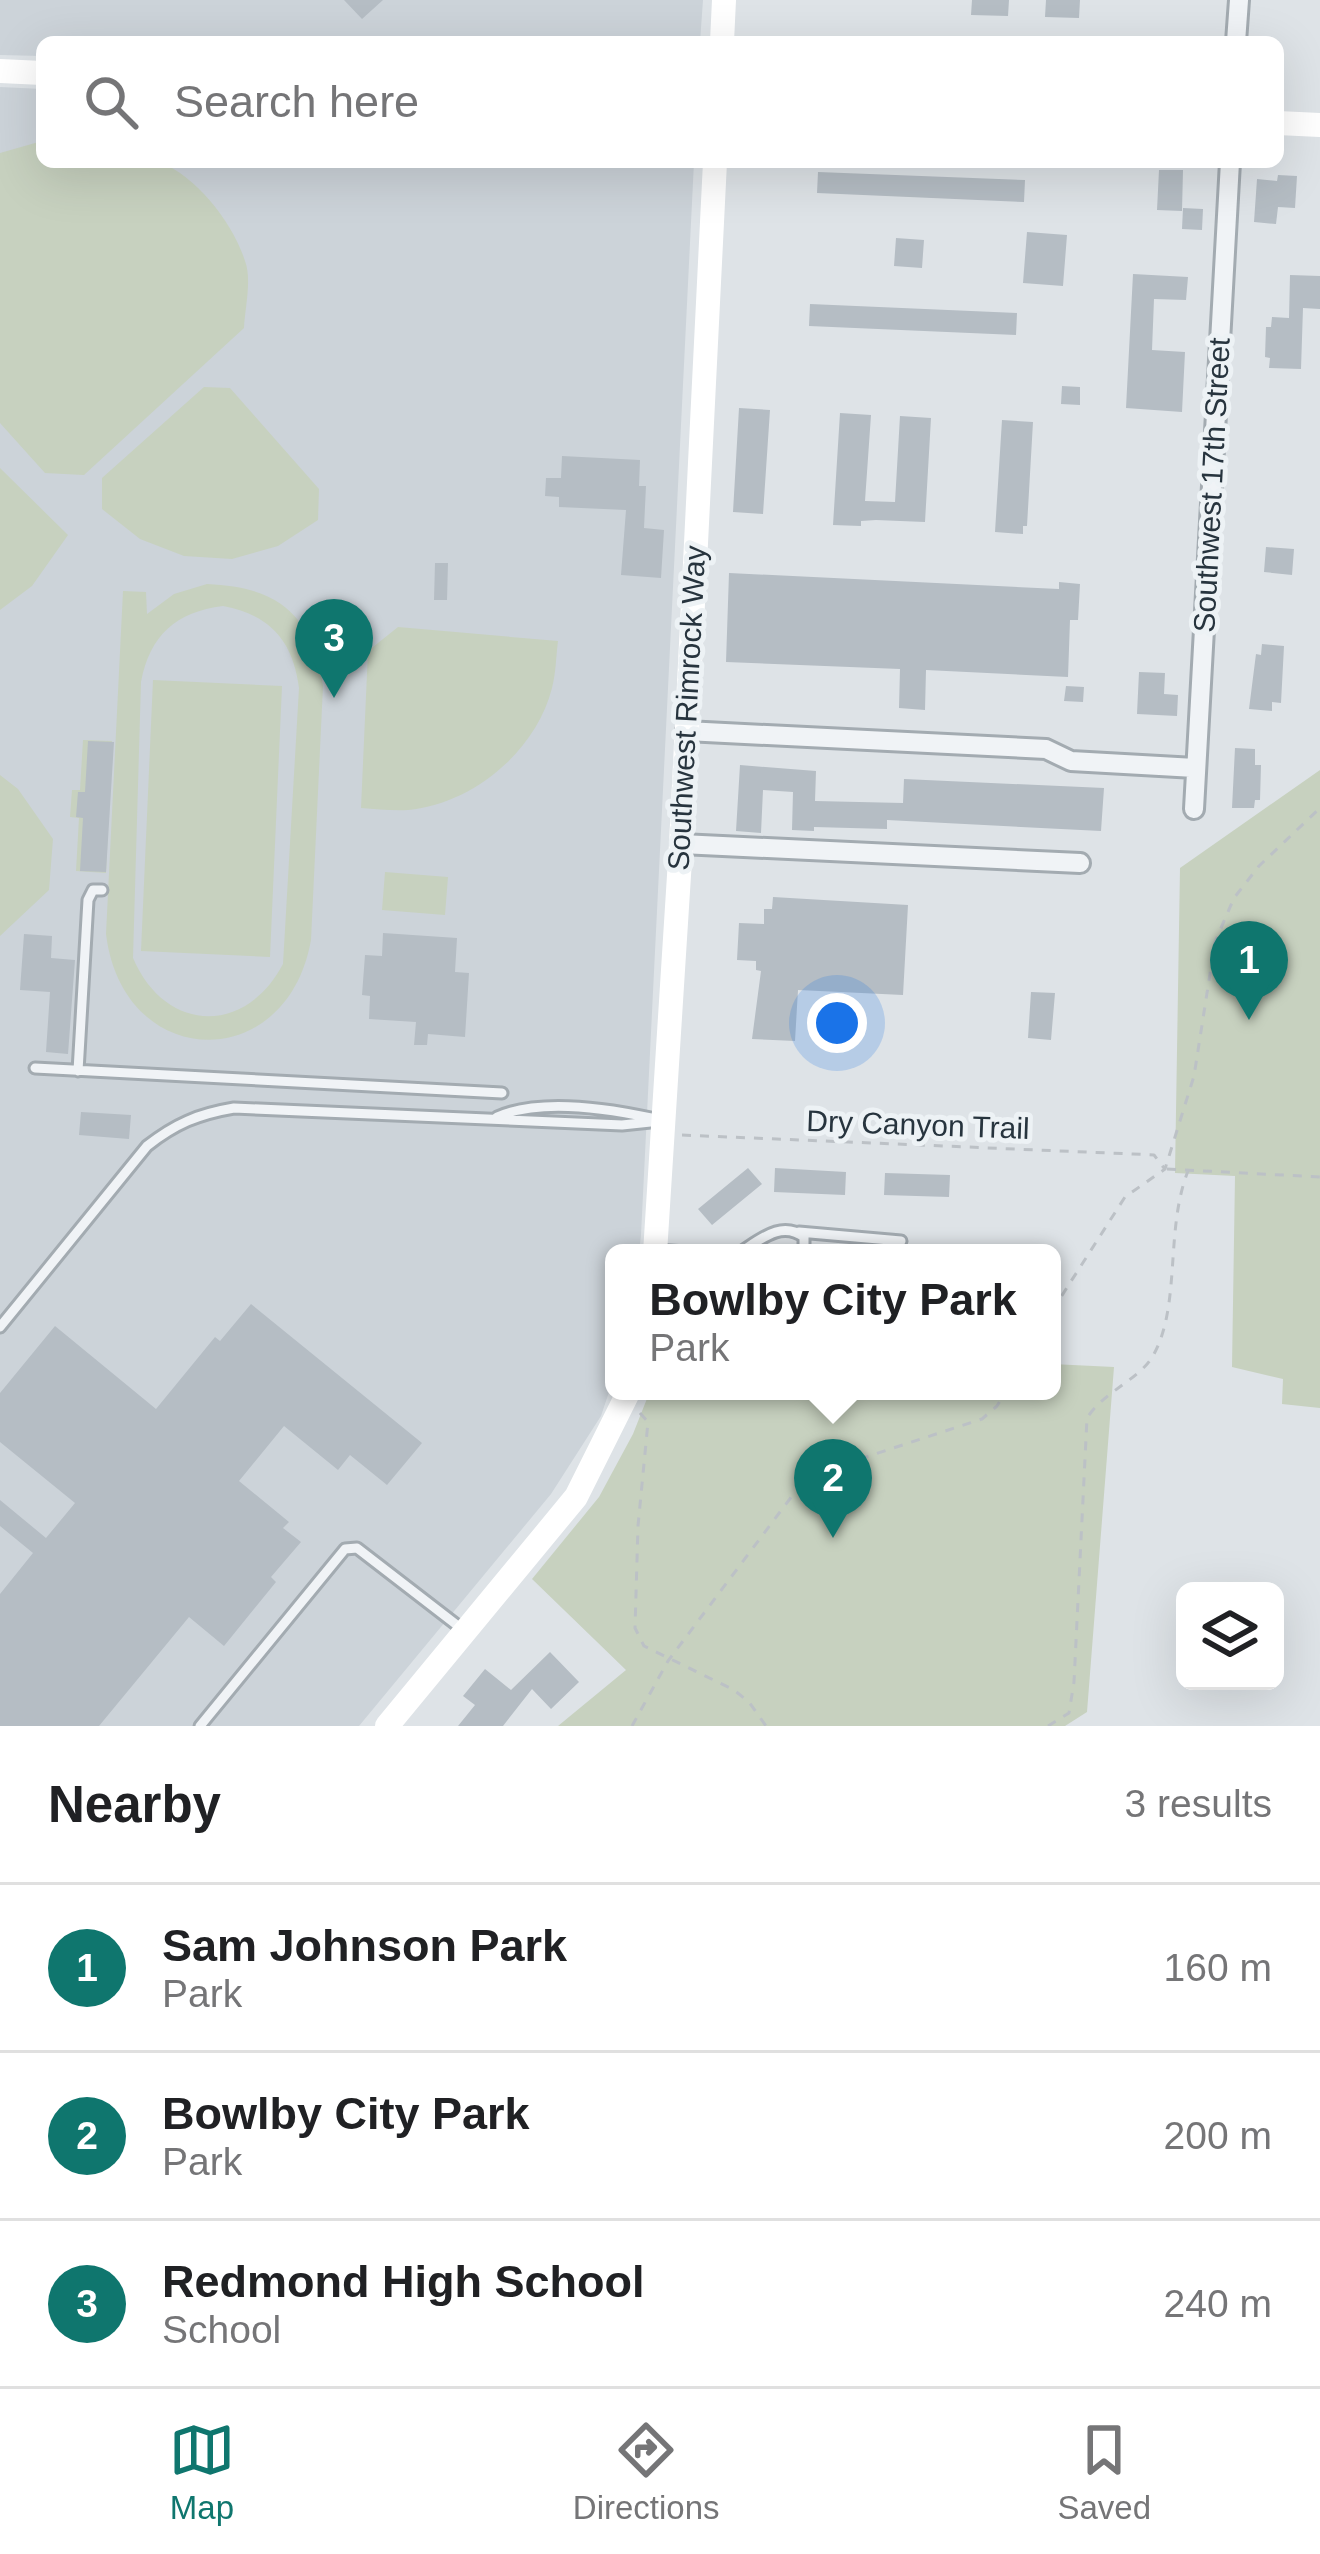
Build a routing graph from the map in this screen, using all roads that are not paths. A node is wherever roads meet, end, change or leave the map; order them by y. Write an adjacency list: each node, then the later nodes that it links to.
1 (724, 0): 3 (main road)
2 (1239, 0): 4 (street)
3 (722, 36)
4 (1237, 36)
5 (0, 71): 6 (main road)
6 (36, 73)
7 (1284, 123): 8 (main road)
8 (1320, 125)
9 (716, 168): 11 (main road, Southwest Rimrock Way)
10 (1230, 168): 12 (street, Southwest 17th Street)
11 (686, 731): 12 (street); 14 (main road, Southwest Rimrock Way)
12 (1196, 768): 13 (street, Southwest 17th Street)
13 (1194, 809)
14 (681, 844): 15 (street); 20 (main road, Southwest Rimrock Way)
15 (1080, 863)
16 (102, 890): 18 (lane)
17 (35, 1068): 18 (lane)
18 (78, 1071): 19 (lane)
19 (502, 1093)
20 (663, 1128): 23 (main road, Southwest Rimrock Way); 26 (lane)
21 (799, 1232): 22 (lane); 24 (lane); 25 (lane)
22 (901, 1241)
23 (656, 1244)
24 (755, 1244)
25 (804, 1244)
26 (0, 1327)
27 (625, 1400): 28 (main road)
28 (466, 1633): 29 (lane); 30 (main road)
29 (200, 1726)
30 (387, 1726)

